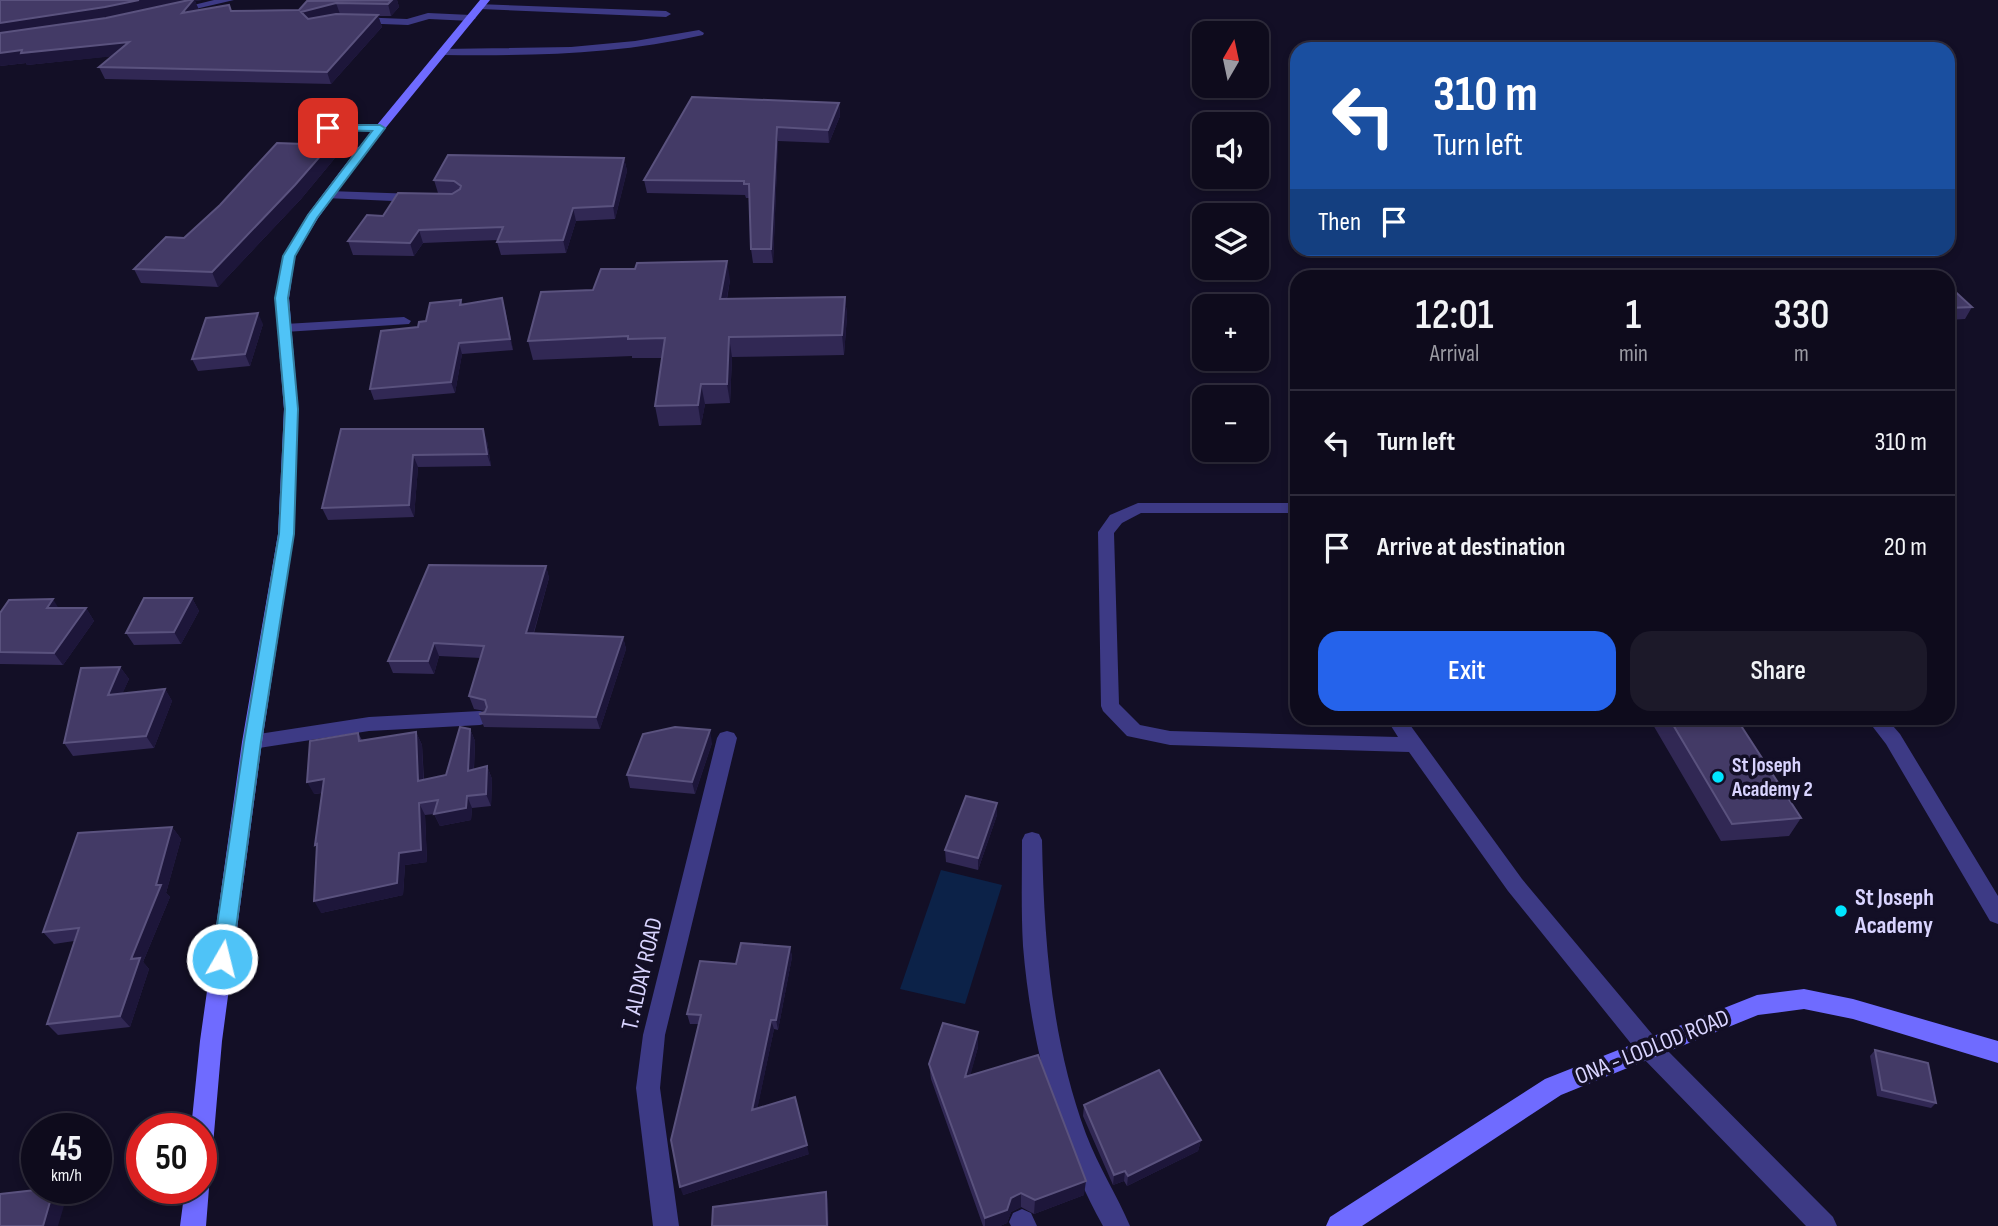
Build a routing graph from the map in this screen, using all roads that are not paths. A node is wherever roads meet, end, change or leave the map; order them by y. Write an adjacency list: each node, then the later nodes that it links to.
1 (229, 0): 3 (street)
2 (483, 3): 4 (street); 5 (main road)
3 (163, 13)
4 (666, 14)
5 (471, 18): 6 (street); 8 (main road)
6 (340, 20)
7 (699, 33): 8 (street)
8 (442, 52): 9 (main road)
9 (380, 128): 10 (main road); 10 (street)
10 (362, 150): 11 (main road)
11 (329, 195): 12 (street); 14 (main road)
12 (430, 199)
13 (404, 321): 14 (street)
14 (285, 328): 20 (main road)
15 (1290, 508): 21 (street)
16 (480, 718): 20 (street)
17 (1400, 725): 21 (street)
18 (1880, 725): 23 (street)
19 (727, 737): 30 (street, T. ALDAY ROAD)
20 (252, 742): 26 (main road)
21 (1416, 745): 24 (street)
22 (1032, 840): 31 (street)
23 (1998, 915)
24 (1649, 1048): 25 (main road, ONA - LODLOD ROAD); 28 (main road, ONA - LODLOD ROAD); 32 (street)
25 (1998, 1052)
26 (204, 1113)
27 (195, 1204): 29 (main road)
28 (1350, 1223)
29 (193, 1226)
30 (666, 1226)
31 (1116, 1226)
32 (1824, 1226)

